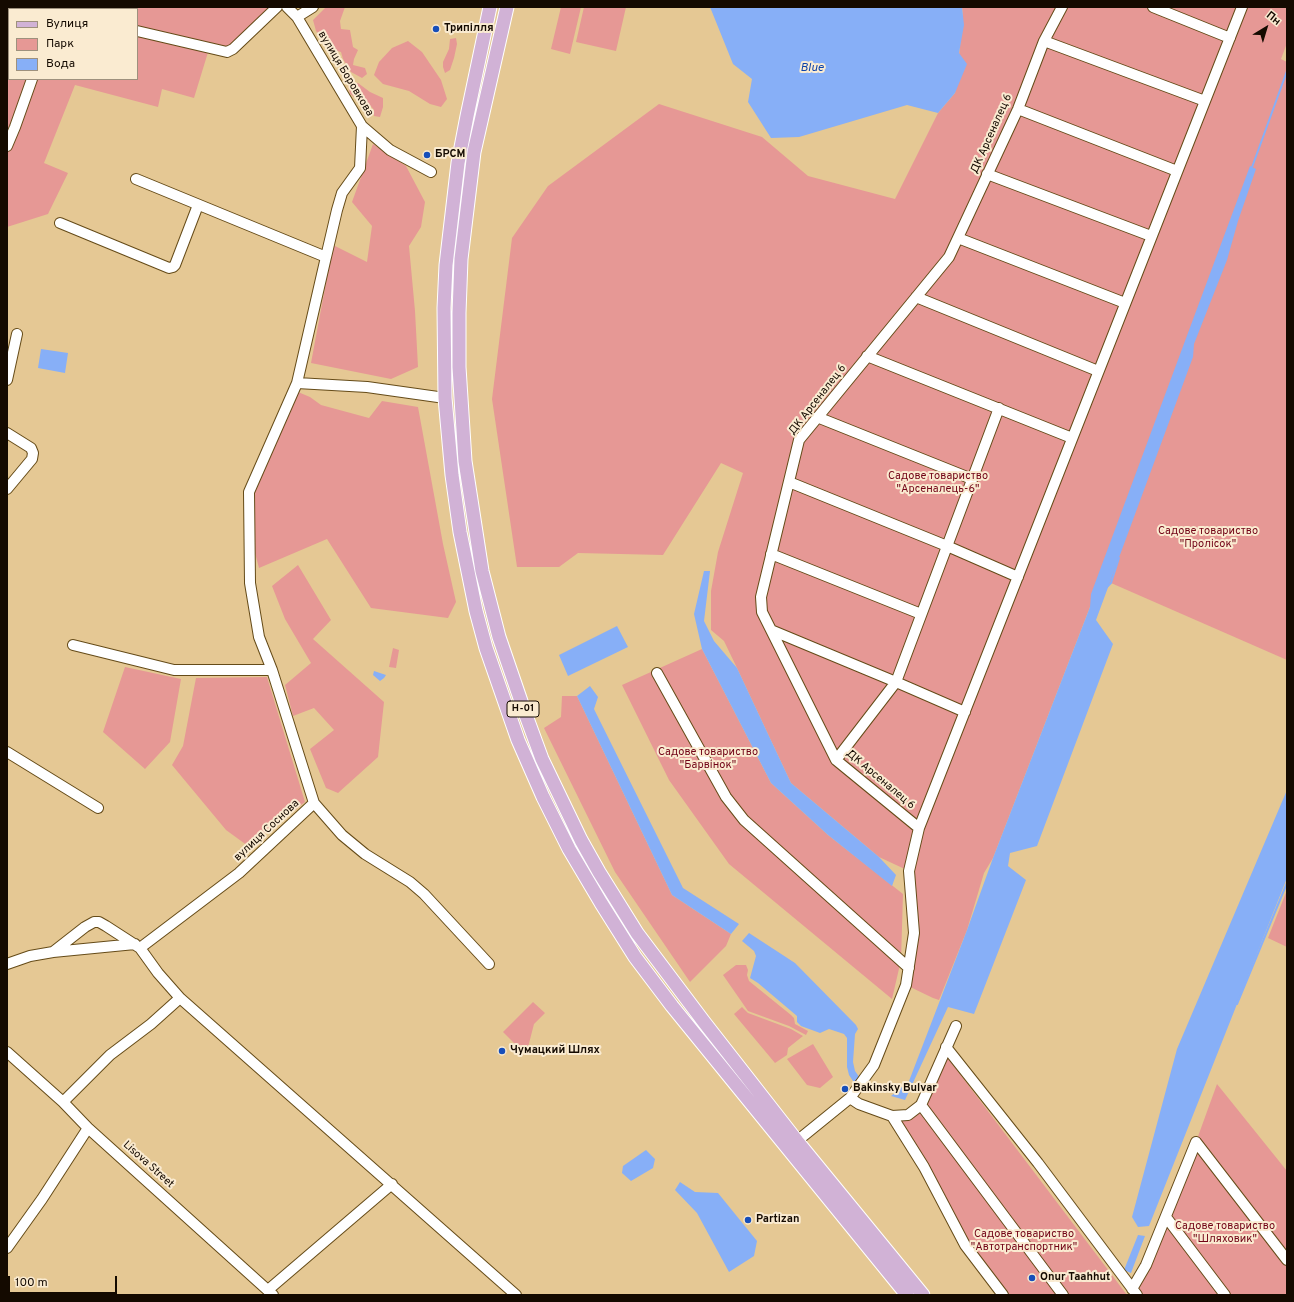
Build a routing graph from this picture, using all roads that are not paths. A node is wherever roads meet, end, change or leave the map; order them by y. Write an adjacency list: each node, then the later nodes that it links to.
1 (277, 7): 10 (street)
2 (287, 7): 9 (street, вулиця Боровкова)
3 (312, 7): 9 (street)
4 (490, 7): 34 (main road, Н-01)
5 (507, 7): 71 (main road, Н-01)
6 (1062, 7): 12 (street, ДК Арсеналец 6)
7 (1153, 7): 11 (street)
8 (1242, 7): 11 (street)
9 (297, 17): 16 (street, вулиця Боровкова)
10 (138, 30)
11 (1230, 38): 14 (street)
12 (1044, 41): 14 (street); 15 (street, ДК Арсеналец 6)
13 (32, 80): 17 (street)
14 (1204, 101): 18 (street)
15 (1018, 108): 18 (street); 20 (street, ДК Арсеналец 6)
16 (362, 126): 19 (street, вулиця Боровкова); 26 (street)
17 (7, 146)
18 (1177, 171): 24 (street)
19 (432, 172)
20 (987, 174): 24 (street); 25 (street, ДК Арсеналец 6)
21 (136, 179): 22 (street)
22 (198, 205): 23 (street); 26 (street)
23 (60, 223)
24 (1151, 236): 28 (street)
25 (958, 238): 27 (street, ДК Арсеналец 6); 28 (street)
26 (326, 257): 33 (street)
27 (916, 297): 30 (street, ДК Арсеналец 6); 31 (street)
28 (1125, 303): 31 (street)
29 (17, 334): 32 (street)
30 (867, 356): 35 (street); 36 (street, ДК Арсеналец 6)
31 (1098, 371): 38 (street)
32 (7, 380)
33 (297, 383): 34 (street); 48 (street)
34 (445, 398): 79 (main road, Н-01)
35 (999, 408): 38 (street); 39 (street)
36 (817, 417): 39 (street); 40 (street, ДК Арсеналец 6)
37 (7, 433): 41 (street)
38 (1072, 438): 44 (street)
39 (972, 479): 42 (street)
40 (789, 482): 42 (street); 43 (street, ДК Арсеналец 6)
41 (7, 489)
42 (947, 546): 44 (street); 45 (street)
43 (771, 554): 45 (street); 46 (street, ДК Арсеналец 6)
44 (1018, 577): 51 (street)
45 (921, 614): 50 (street)
46 (771, 630): 50 (street); 53 (street, ДК Арсеналец 6)
47 (73, 645): 48 (street)
48 (272, 670): 54 (street)
49 (656, 673): 61 (street)
50 (896, 682): 51 (street); 53 (street)
51 (965, 712): 56 (street)
52 (7, 752): 55 (street)
53 (836, 760): 56 (street, ДК Арсеналец 6)
54 (314, 803): 57 (street, вулиця Соснова); 60 (street, вулиця Соснова)
55 (98, 808)
56 (919, 828): 61 (street)
57 (138, 946): 58 (street); 58 (street); 62 (street)
58 (53, 952): 59 (street)
59 (7, 964)
60 (490, 964)
61 (909, 968): 66 (street)
62 (180, 998): 67 (street); 72 (street)
63 (956, 1026): 64 (street)
64 (946, 1047): 68 (street); 76 (street)
65 (7, 1052): 67 (street, Lisova Street)
66 (850, 1098): 69 (street); 71 (street)
67 (63, 1102): 70 (street, Lisova Street)
68 (921, 1105): 69 (street); 82 (street)
69 (892, 1116): 81 (street)
70 (88, 1128): 74 (street); 77 (street, Lisova Street)
71 (797, 1140): 80 (main road, Н-01)
72 (392, 1184): 77 (street); 78 (street)
73 (1166, 1217): 75 (street); 76 (street); 83 (street)
74 (7, 1248)
75 (1287, 1260)
76 (1135, 1292)
77 (271, 1293)
78 (516, 1295)
79 (907, 1295)
80 (923, 1295)
81 (1003, 1295)
82 (1063, 1295)
83 (1225, 1295)

